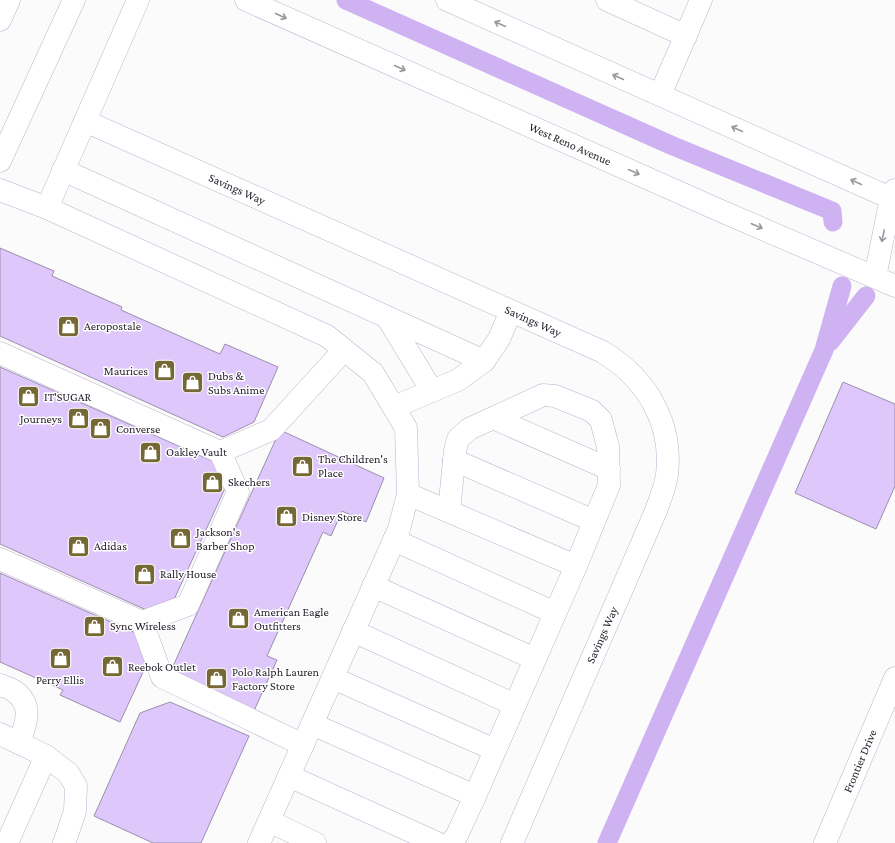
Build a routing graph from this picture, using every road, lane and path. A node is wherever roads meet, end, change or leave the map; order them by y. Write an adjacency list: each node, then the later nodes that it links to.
1 (9, 0): 8 (street)
2 (74, 0): 12 (street)
3 (138, 0): 11 (street)
4 (246, 0): 18 (street, West Reno Avenue, one-way to 18)
5 (447, 0): 10 (street, one-way to 5)
6 (607, 0): 9 (street)
7 (701, 0): 9 (street)
8 (0, 20)
9 (686, 36): 10 (street)
10 (660, 95): 14 (street, one-way to 10)
11 (85, 121): 13 (street); 20 (street, Savings Way)
12 (0, 161)
13 (63, 170): 16 (street); 21 (street)
14 (894, 196): 18 (street, one-way to 18)
15 (3, 198): 16 (street)
16 (47, 208): 22 (street)
17 (895, 250): 18 (street)
18 (875, 277): 19 (street, West Reno Avenue)
19 (895, 286)
20 (511, 311): 24 (street); 60 (street, Savings Way)
21 (387, 317): 24 (street); 25 (street)
22 (344, 350): 26 (street); 28 (street)
23 (0, 354): 28 (street)
24 (484, 361): 25 (street)
25 (432, 391): 26 (street)
26 (394, 407): 31 (street)
27 (493, 418): 29 (street); 30 (street); 30 (street)
28 (220, 452): 39 (street)
29 (454, 460): 32 (street); 33 (street)
30 (609, 469): 33 (street)
31 (408, 494): 32 (street); 34 (street)
32 (449, 511): 36 (street)
33 (594, 521): 36 (street)
34 (394, 540): 37 (street); 38 (street)
35 (0, 559): 39 (street)
36 (576, 566): 38 (street)
37 (374, 586): 40 (street); 41 (street)
38 (555, 613): 41 (street)
39 (142, 622): 48 (street)
40 (353, 631): 42 (street); 45 (street)
41 (535, 659): 45 (street)
42 (333, 678): 46 (street); 49 (street)
43 (895, 678): 61 (street, Frontier Drive)
44 (0, 685): 47 (street)
45 (515, 705): 49 (street)
46 (312, 724): 48 (street); 52 (street)
47 (10, 738): 50 (street)
48 (303, 745): 51 (street)
49 (495, 750): 52 (street)
50 (46, 756): 54 (street); 55 (street)
51 (289, 776): 53 (street); 58 (street)
52 (475, 796): 59 (street)
53 (269, 821): 56 (street); 57 (street)
54 (7, 843)
55 (64, 843)
56 (259, 843)
57 (315, 843)
58 (437, 843)
59 (451, 843)
60 (512, 843)
61 (825, 843)

